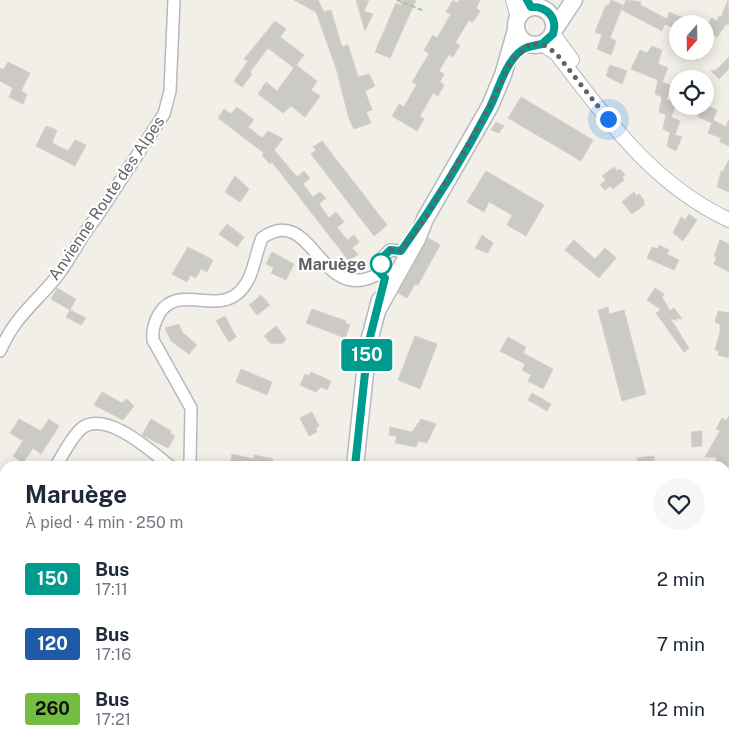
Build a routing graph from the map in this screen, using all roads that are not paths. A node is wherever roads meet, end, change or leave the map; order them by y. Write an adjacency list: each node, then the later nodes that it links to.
1 (174, 0): 11 (street, Anvienne Route des Alpes)
2 (513, 0): 5 (street)
3 (564, 0): 5 (main road)
4 (574, 0): 6 (main road)
5 (527, 13): 6 (main road); 6 (main road); 7 (main road)
6 (545, 38): 7 (main road); 8 (street); 9 (street)
7 (503, 75): 10 (main road)
8 (729, 212)
9 (729, 220)
10 (386, 276): 14 (street); 15 (main road)
11 (0, 351)
12 (60, 461): 13 (street)
13 (164, 461)
14 (190, 461)
15 (356, 461)

